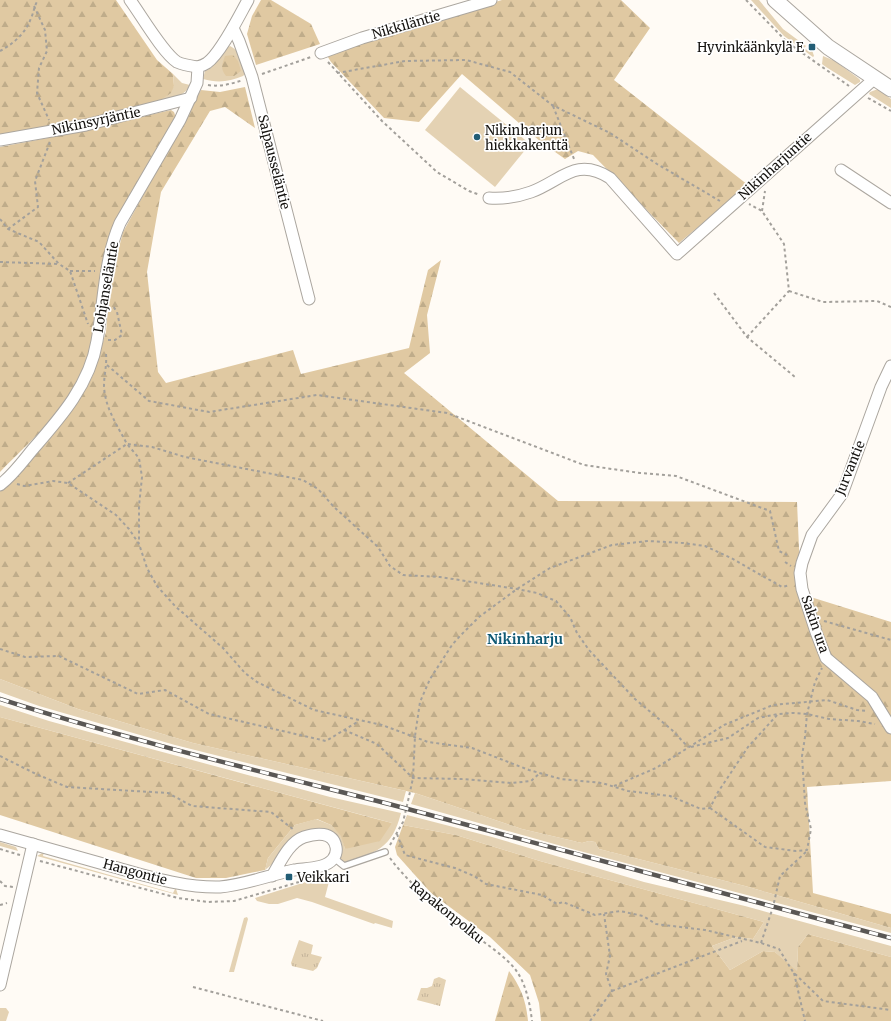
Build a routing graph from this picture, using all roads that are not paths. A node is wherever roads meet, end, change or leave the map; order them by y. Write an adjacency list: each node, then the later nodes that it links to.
1 (130, 0): 7 (street)
2 (248, 0): 5 (street)
3 (491, 0): 6 (street, Nikkiläntie)
4 (775, 0): 8 (main road)
5 (233, 28): 7 (street); 15 (street, Salpausseläntie)
6 (321, 53)
7 (198, 67): 10 (street, Lohjanseläntie)
8 (874, 79): 9 (main road); 13 (street, Nikinharjuntie)
9 (891, 89)
10 (191, 98): 11 (street, Nikinsyrjäntie); 17 (street, Lohjanseläntie)
11 (0, 140)
12 (841, 170): 14 (street)
13 (489, 198)
14 (891, 203)
15 (309, 299)
16 (891, 366): 18 (street, Jurvantie)
17 (2, 483)
18 (802, 589): 19 (street, Sakin ura)
19 (890, 727)
20 (0, 835): 21 (street, Hangontie)
21 (33, 844): 24 (street, Hangontie); 25 (street)
22 (385, 852): 23 (lane)
23 (334, 858): 24 (street, Hangontie); 24 (street)
24 (272, 876)
25 (0, 985)

